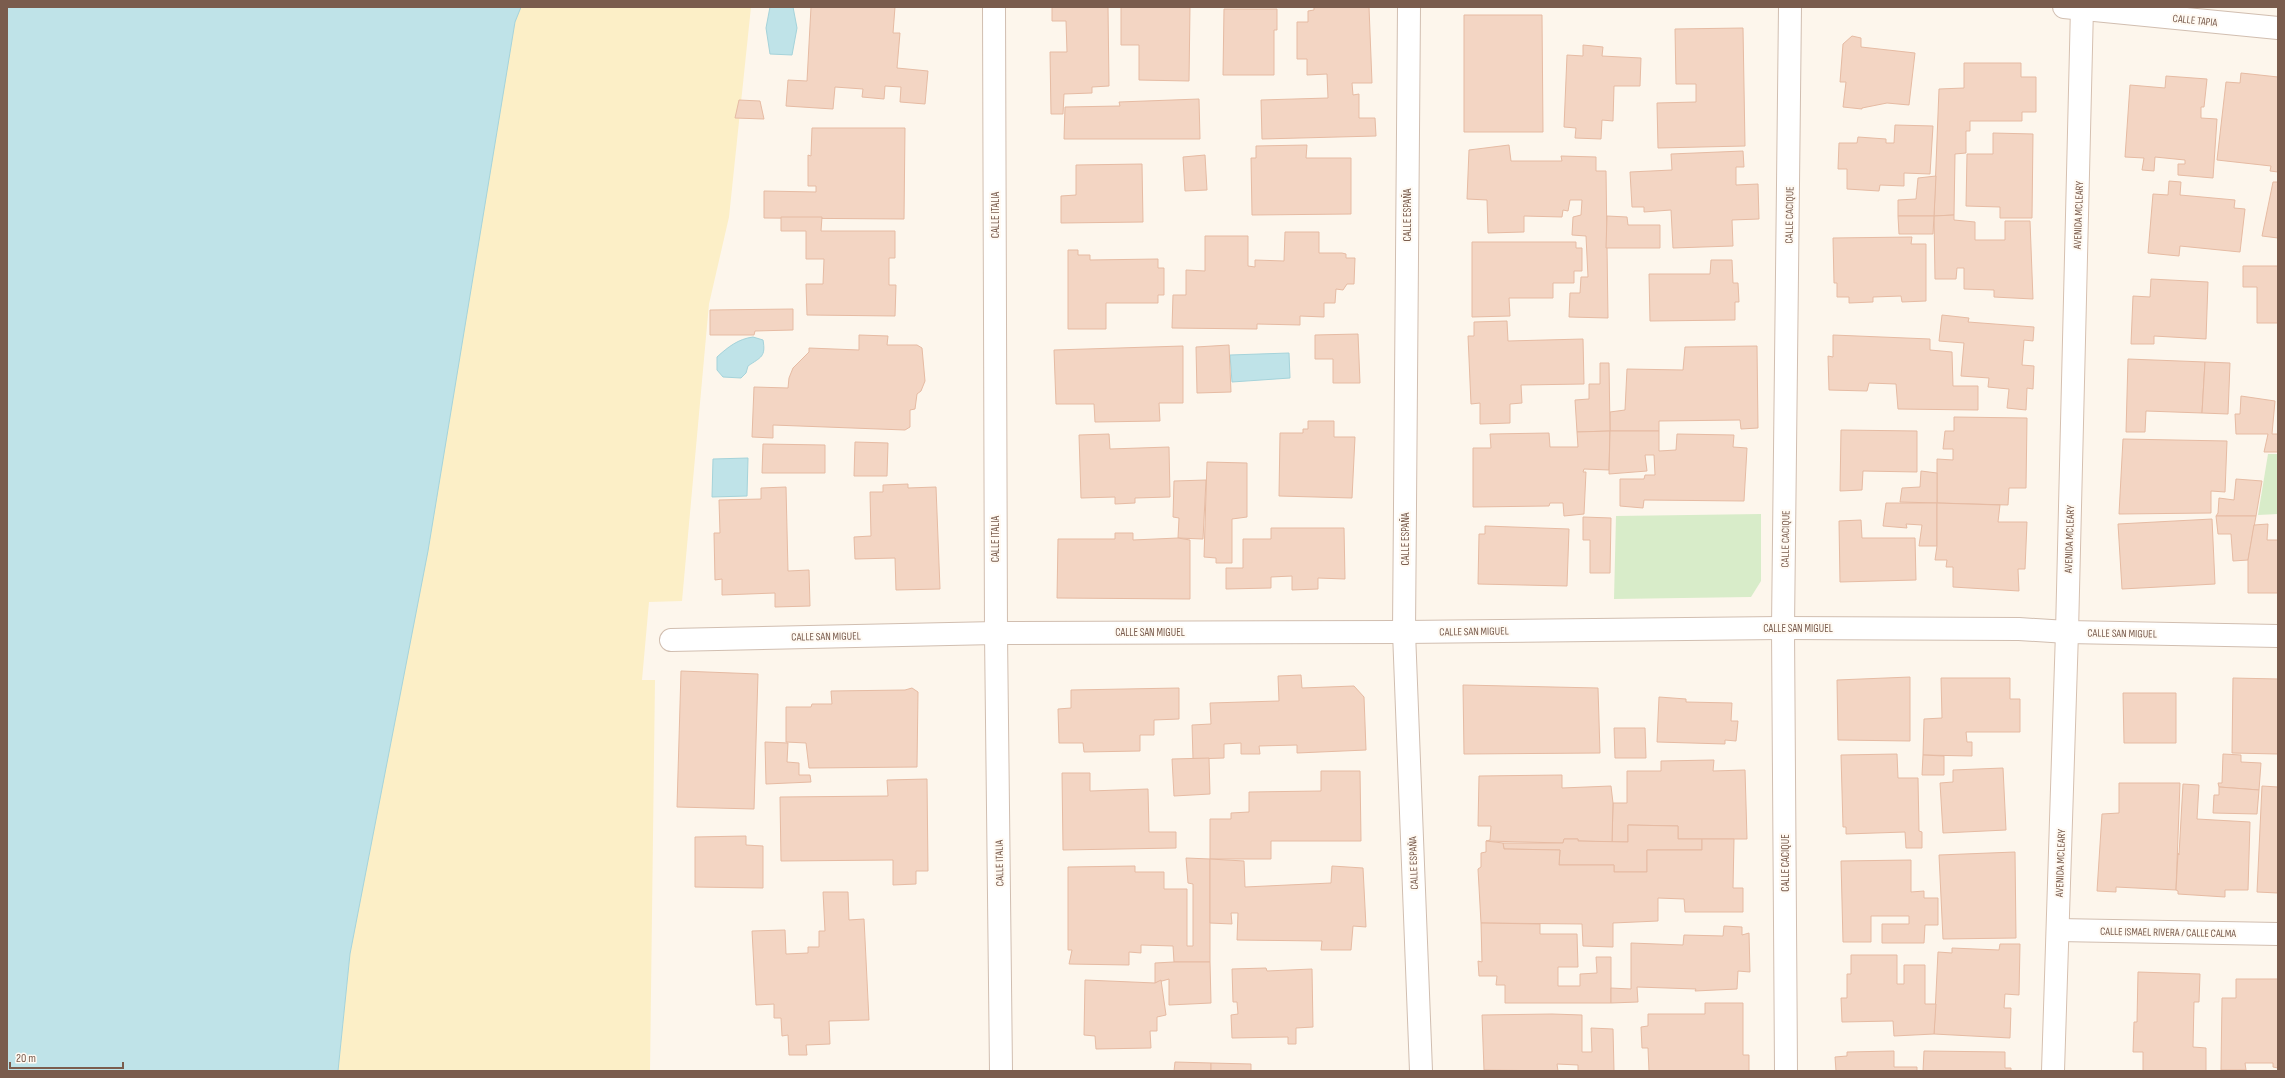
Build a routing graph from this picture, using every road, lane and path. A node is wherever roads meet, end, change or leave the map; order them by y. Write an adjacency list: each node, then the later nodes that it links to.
1 (994, 7): 9 (street, CALLE ITALIA)
2 (1409, 7): 7 (street, CALLE ESPAÑA)
3 (1790, 7): 6 (street, CALLE CACIQUE)
4 (2076, 8): 5 (street, CALLE TAPIA); 8 (street, AVENIDA MCLEARY)
5 (2278, 28)
6 (1783, 628): 7 (street, CALLE SAN MIGUEL); 8 (street, CALLE SAN MIGUEL); 16 (street, CALLE CACIQUE)
7 (1404, 632): 9 (street, CALLE SAN MIGUEL); 15 (street, CALLE ESPAÑA)
8 (2067, 632): 10 (street, CALLE SAN MIGUEL); 12 (street, AVENIDA MCLEARY)
9 (996, 633): 11 (street, CALLE SAN MIGUEL); 14 (street, CALLE ITALIA)
10 (2278, 636)
11 (671, 640)
12 (2058, 930): 13 (street, CALLE ISMAEL RIVERA / CALLE CALMA); 17 (street, AVENIDA MCLEARY)
13 (2278, 934)
14 (1001, 1071)
15 (1421, 1071)
16 (1786, 1071)
17 (2053, 1071)

